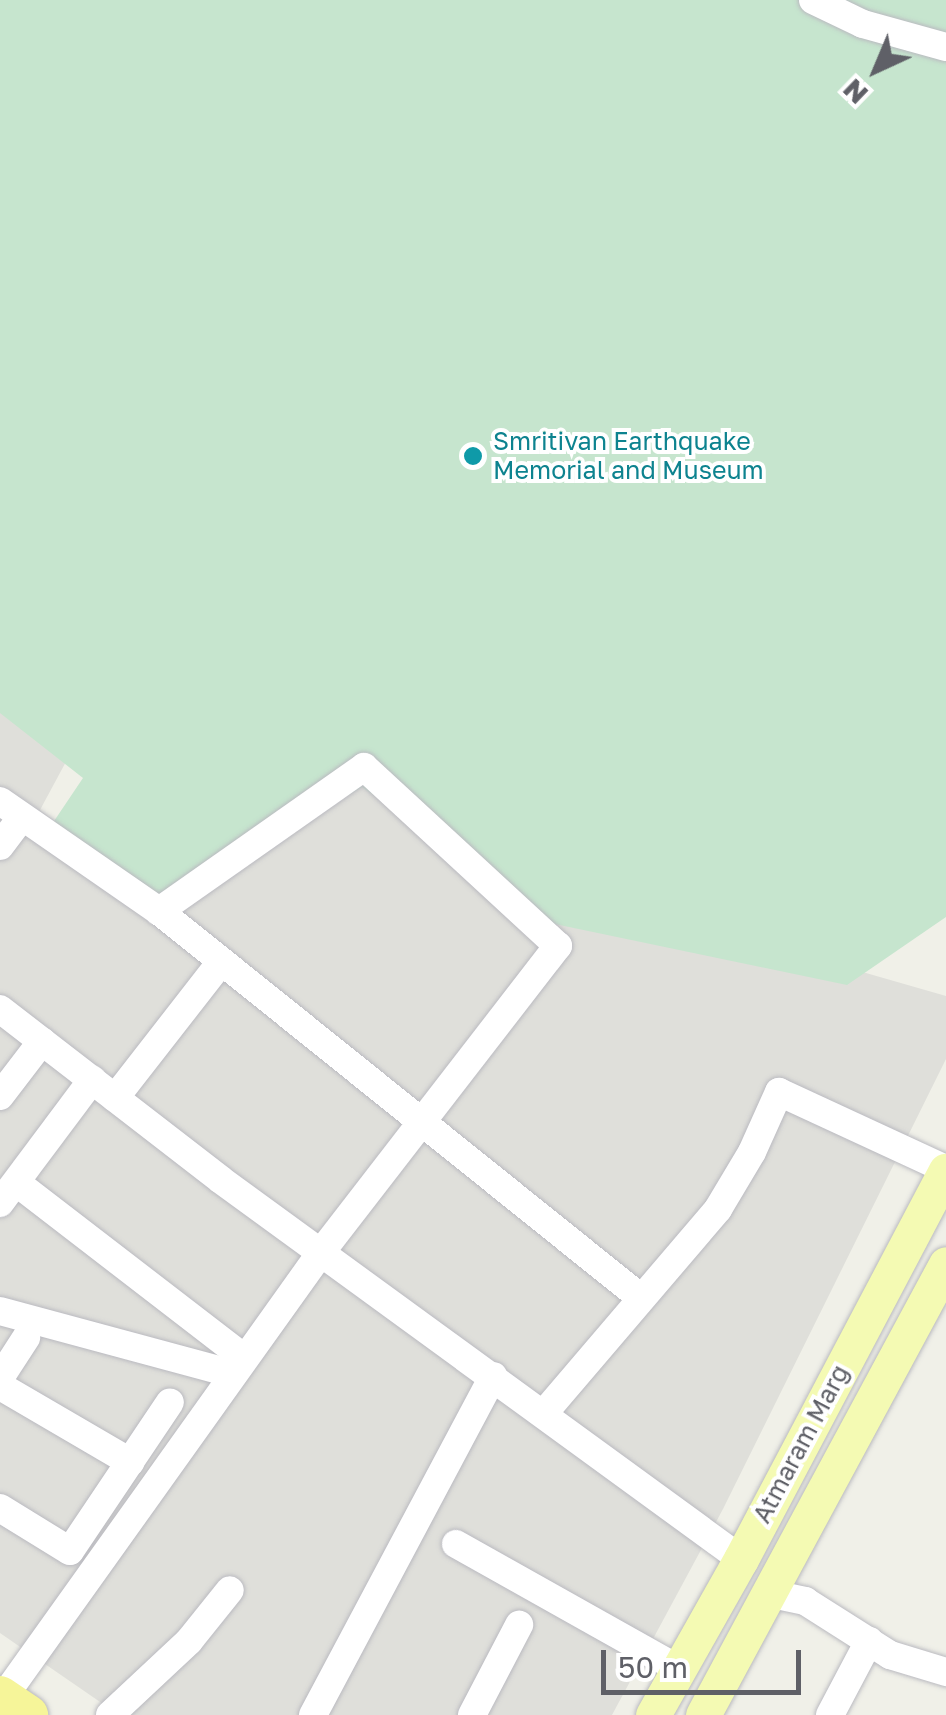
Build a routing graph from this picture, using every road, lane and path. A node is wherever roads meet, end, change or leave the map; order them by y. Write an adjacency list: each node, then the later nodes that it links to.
1 (812, 0): 2 (street)
2 (946, 47)
3 (11, 809): 4 (street); 5 (street)
4 (0, 846)
5 (158, 912): 6 (street); 11 (street)
6 (220, 963): 9 (street); 11 (street)
7 (0, 1009): 8 (street)
8 (42, 1041): 9 (street); 10 (street)
9 (104, 1089): 13 (street); 14 (street)
10 (0, 1096)
11 (422, 1125): 14 (street); 16 (street)
12 (946, 1170): 16 (street); 28 (main road, Atmaram Marg)
13 (8, 1193): 19 (street)
14 (322, 1250): 19 (street); 20 (street)
15 (946, 1264): 30 (main road, Atmaram Marg)
16 (640, 1298): 24 (street)
17 (0, 1311): 19 (street)
18 (26, 1338): 21 (street)
19 (238, 1366): 35 (street)
20 (493, 1376): 24 (street); 37 (street)
21 (0, 1378)
22 (0, 1386): 25 (street)
23 (170, 1402): 25 (street)
24 (544, 1413): 28 (street)
25 (130, 1462): 26 (street)
26 (0, 1508)
27 (456, 1544): 33 (street)
28 (741, 1559): 33 (main road, Atmaram Marg)
29 (230, 1590): 36 (street)
30 (772, 1594): 32 (street); 40 (main road, Atmaram Marg)
31 (519, 1625): 38 (street)
32 (868, 1641): 34 (street); 41 (street)
33 (679, 1669): 39 (main road, Atmaram Marg)
34 (946, 1672)
35 (13, 1700)
36 (110, 1715)
37 (313, 1715)
38 (472, 1715)
39 (653, 1715)
40 (704, 1715)
41 (830, 1715)

